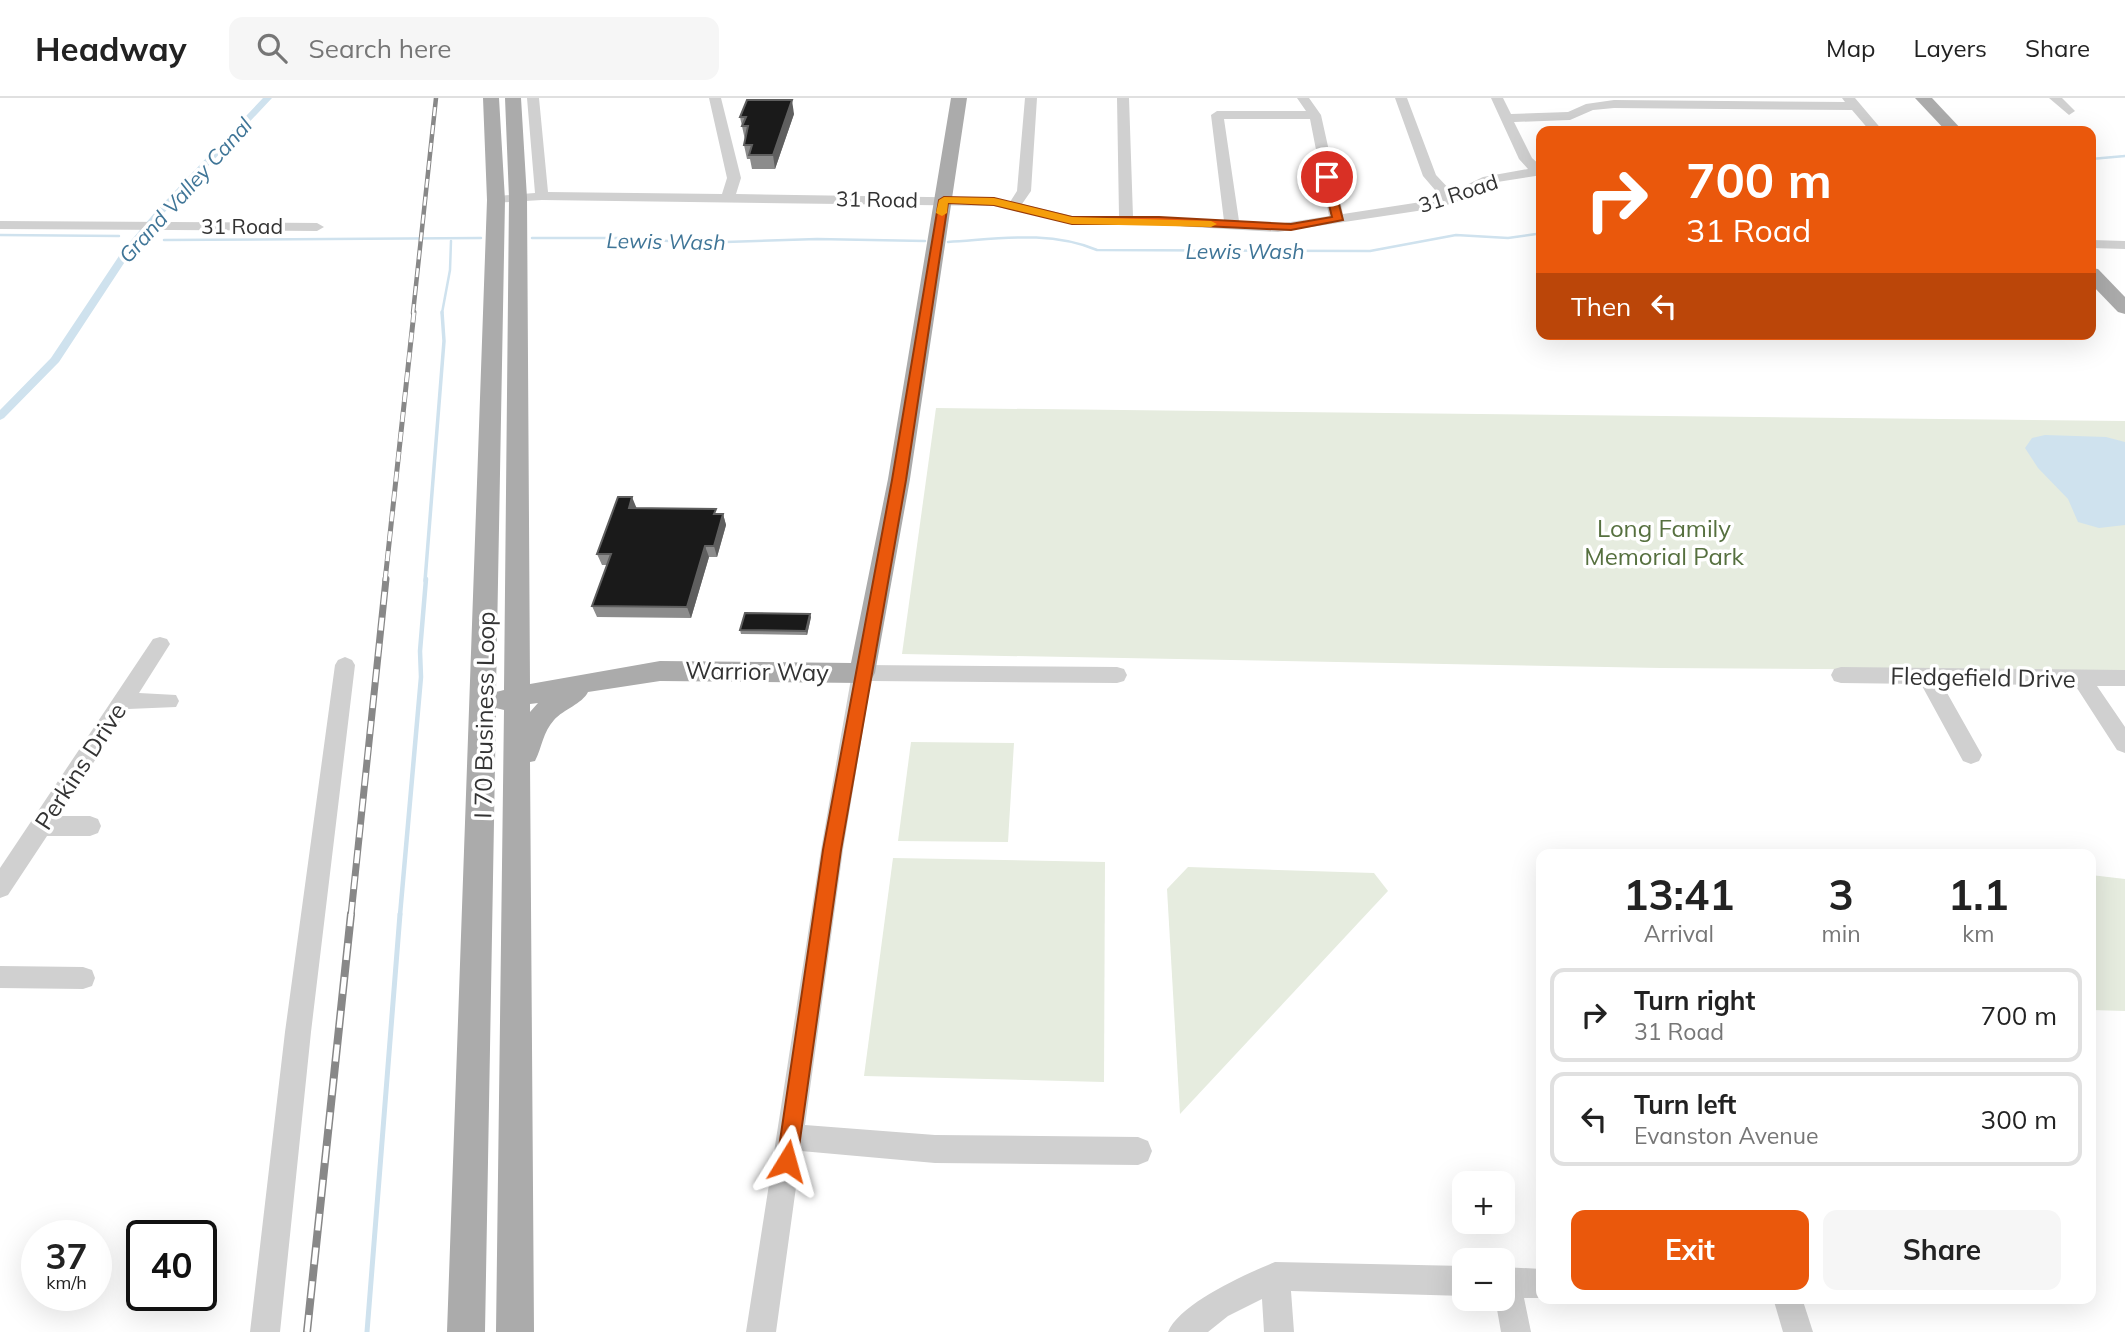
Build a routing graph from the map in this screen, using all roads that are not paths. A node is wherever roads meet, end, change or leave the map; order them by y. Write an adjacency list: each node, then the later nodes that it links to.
1 (491, 98): 23 (main road, I 70 Business Loop)
2 (513, 98): 23 (main road, I 70 Business Loop)
3 (533, 98): 21 (street)
4 (715, 98): 22 (street)
5 (960, 98): 25 (main road)
6 (1031, 98): 26 (street)
7 (1123, 98): 28 (street)
8 (1303, 98): 15 (street)
9 (1401, 98): 24 (street)
10 (1497, 98): 16 (street)
11 (1923, 98): 18 (main road)
12 (2055, 98): 14 (street)
13 (1852, 102): 16 (street); 17 (street)
14 (2069, 111)
15 (1315, 115): 27 (street); 30 (street)
16 (1507, 118): 19 (street)
17 (1873, 126)
18 (1950, 126)
19 (1536, 168)
20 (1536, 172): 24 (street, 31 Road)
21 (542, 196): 22 (street, 31 Road); 23 (street, 31 Road)
22 (728, 198): 25 (street, 31 Road)
23 (507, 199): 36 (main road, I 70 Business Loop); 49 (main road, I 70 Business Loop)
24 (1451, 199): 27 (street, 31 Road)
25 (944, 200): 26 (street, 31 Road); 39 (main road)
26 (1015, 205): 28 (street, 31 Road)
27 (1337, 220): 30 (street, 31 Road)
28 (1126, 221): 30 (street, 31 Road)
29 (0, 225): 31 (street, 31 Road)
30 (1232, 225)
31 (317, 227)
32 (2096, 244): 33 (street)
33 (2125, 245)
34 (2096, 278): 35 (main road)
35 (2125, 308)
36 (519, 597): 40 (main road); 46 (main road, I 70 Business Loop)
37 (160, 644): 47 (street, Perkins Drive)
38 (345, 665): 66 (street)
39 (862, 673): 40 (main road, Warrior Way); 42 (street, Warrior Way); 58 (street)
40 (623, 675): 46 (main road, Warrior Way); 52 (main road)
41 (1841, 675): 43 (street, Fledgefield Drive)
42 (1117, 676)
43 (1927, 676): 44 (street, Fledgefield Drive); 51 (street)
44 (2081, 678): 45 (street, Fledgefield Drive); 50 (street)
45 (2125, 678)
46 (519, 696): 49 (main road, Warrior Way); 52 (main road, I 70 Business Loop)
47 (122, 701): 48 (street); 53 (street, Perkins Drive)
48 (169, 701)
49 (484, 704): 67 (main road, I 70 Business Loop)
50 (2125, 744)
51 (1971, 755)
52 (518, 819): 68 (main road, I 70 Business Loop)
53 (42, 826): 54 (street); 55 (street, Perkins Drive)
54 (90, 826)
55 (0, 888)
56 (0, 977): 57 (street)
57 (83, 978)
58 (791, 1137): 59 (street); 69 (street)
59 (1138, 1151)
60 (1275, 1276): 61 (street); 70 (street); 71 (street)
61 (1452, 1281)
62 (1515, 1283): 63 (street)
63 (1536, 1284)
64 (1789, 1304): 73 (street)
65 (1511, 1311): 72 (street)
66 (265, 1332)
67 (466, 1332)
68 (515, 1332)
69 (761, 1332)
70 (1183, 1332)
71 (1279, 1332)
72 (1516, 1332)
73 (1798, 1332)

